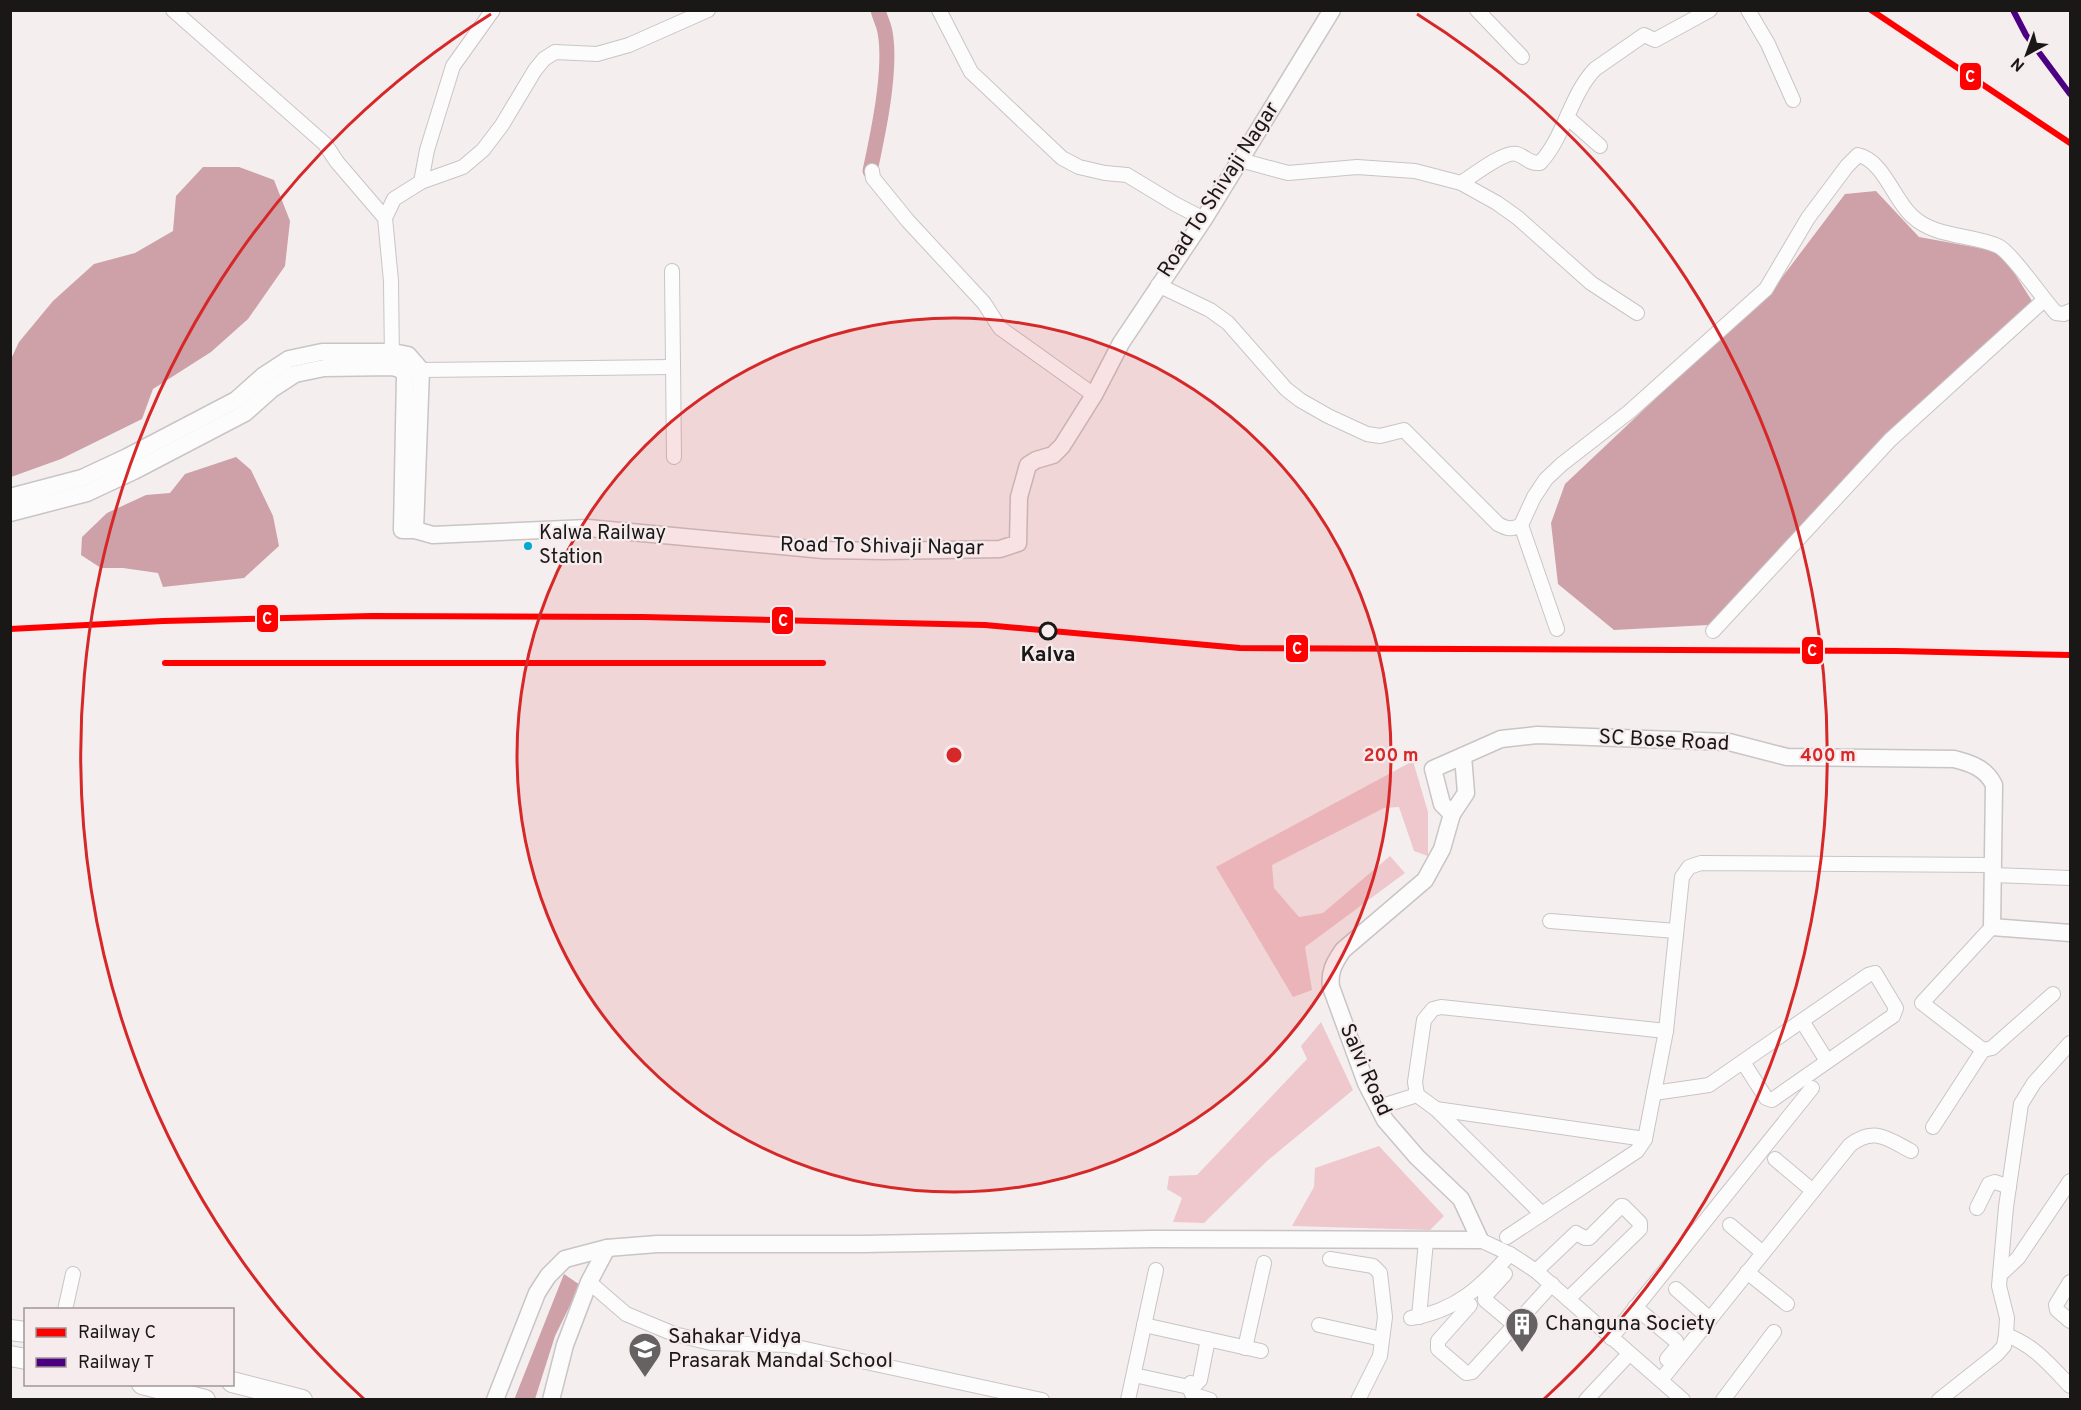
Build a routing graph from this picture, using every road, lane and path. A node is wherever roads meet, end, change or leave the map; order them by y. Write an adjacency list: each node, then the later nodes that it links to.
1 (173, 10): 17 (street)
2 (493, 10): 15 (street)
3 (708, 10): 15 (street)
4 (939, 10): 18 (street)
5 (1332, 10): 13 (street, Road To Shivaji Nagar)
6 (1477, 10): 9 (street)
7 (1710, 10): 11 (street)
8 (1748, 10): 10 (street)
9 (1522, 57)
10 (1793, 100)
11 (1567, 117): 12 (street); 16 (street)
12 (1600, 146)
13 (1240, 160): 16 (street); 18 (street, Road To Shivaji Nagar)
14 (872, 171): 26 (street)
15 (421, 182): 17 (street)
16 (1461, 183): 23 (street)
17 (384, 218): 24 (street)
18 (1204, 219): 20 (street, Road To Shivaji Nagar)
19 (672, 271): 25 (street)
20 (1158, 285): 26 (street, Road To Shivaji Nagar); 30 (street)
21 (2044, 300): 22 (street); 30 (street); 32 (street)
22 (2070, 311)
23 (1637, 313)
24 (402, 366): 25 (street); 26 (street, Road To Shivaji Nagar); 28 (street); 29 (street)
25 (672, 367): 27 (street)
26 (1094, 395)
27 (674, 457)
28 (10, 497)
29 (10, 513)
30 (1521, 525): 31 (street)
31 (1557, 629)
32 (1713, 631)
33 (1463, 756): 34 (street, Salvi Road); 34 (street, SC Bose Road); 35 (street, SC Bose Road)
34 (1452, 814): 51 (street, Salvi Road)
35 (1994, 870): 36 (street); 38 (street, SC Bose Road); 39 (street)
36 (2070, 878)
37 (1550, 921): 39 (street)
38 (1992, 927): 40 (street); 45 (street)
39 (1676, 931): 43 (street)
40 (2070, 933)
41 (2053, 994): 45 (street)
42 (1802, 1021): 46 (street); 46 (street); 47 (street)
43 (1666, 1031): 49 (street); 50 (street)
44 (2070, 1043): 58 (street)
45 (1983, 1050): 53 (street)
46 (1827, 1061): 47 (street)
47 (1743, 1062): 49 (street)
48 (1812, 1088): 83 (street)
49 (1654, 1093): 54 (street)
50 (1417, 1095): 51 (street); 52 (street)
51 (1379, 1107): 64 (street, Salvi Road)
52 (1436, 1109): 54 (street); 61 (street)
53 (1933, 1127)
54 (1645, 1139): 61 (street)
55 (1911, 1151): 59 (street)
56 (1775, 1159): 59 (street)
57 (2070, 1181): 75 (street)
58 (2009, 1187): 60 (street); 75 (street)
59 (1813, 1191): 67 (street)
60 (1977, 1208)
61 (1542, 1214): 63 (street)
62 (1730, 1225): 67 (street)
63 (1507, 1237)
64 (1480, 1240): 65 (street); 68 (street)
65 (1426, 1241): 66 (street); 68 (street)
66 (607, 1248): 76 (street); 108 (street)
67 (1763, 1253): 73 (street)
68 (1514, 1256): 72 (street); 89 (street)
69 (1330, 1259): 94 (street)
70 (1264, 1263): 95 (street)
71 (1156, 1270): 87 (street)
72 (1536, 1271): 78 (street); 80 (street)
73 (1747, 1272): 81 (street); 85 (street)
74 (74, 1274): 84 (street)
75 (2001, 1274): 91 (street)
76 (589, 1282): 109 (street); 110 (street)
77 (2070, 1282): 86 (street)
78 (1552, 1284): 80 (street); 89 (street)
79 (1676, 1289): 85 (street)
80 (1568, 1299): 92 (street)
81 (1787, 1304)
82 (1470, 1305): 89 (street)
83 (1635, 1307): 92 (street); 99 (street)
84 (66, 1308)
85 (1710, 1319): 99 (street)
86 (2070, 1321)
87 (1144, 1325): 93 (street); 98 (street)
88 (1319, 1325): 94 (street)
89 (1515, 1326)
90 (1774, 1332): 115 (street)
91 (2006, 1335): 102 (street); 104 (street)
92 (1611, 1338): 97 (street)
93 (1208, 1339): 95 (street); 103 (street)
94 (1382, 1339): 113 (street)
95 (1245, 1348): 96 (street)
96 (1261, 1351)
97 (1629, 1354): 99 (street); 105 (street)
98 (1134, 1375): 103 (street); 111 (street)
99 (1657, 1377): 114 (street)
100 (234, 1383): 107 (main road)
101 (150, 1386): 106 (main road)
102 (2070, 1386)
103 (1189, 1387): 112 (street)
104 (1947, 1397)
105 (1590, 1398)
106 (205, 1400)
107 (302, 1400)
108 (495, 1400)
109 (550, 1400)
110 (1042, 1400)
111 (1128, 1400)
112 (1210, 1400)
113 (1358, 1400)
114 (1683, 1400)
115 (1723, 1400)

